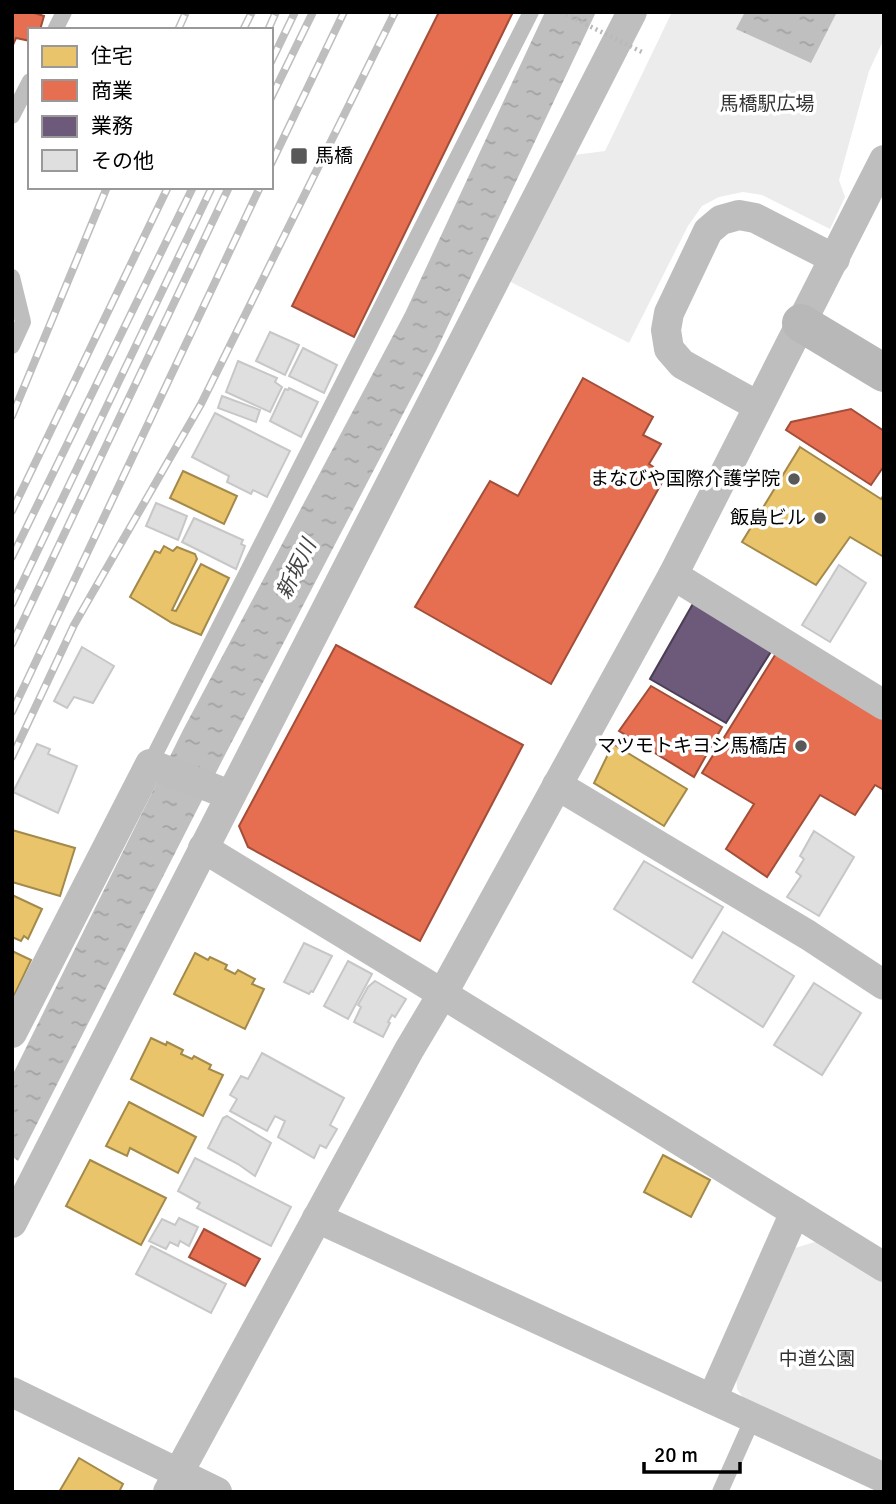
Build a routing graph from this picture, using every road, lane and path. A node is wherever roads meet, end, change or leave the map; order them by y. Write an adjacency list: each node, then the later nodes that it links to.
1 (64, 12): 5 (lane)
2 (531, 12): 18 (lane)
3 (561, 12): 6 (path, bridge)
4 (632, 12): 20 (street)
5 (56, 28)
6 (644, 53)
7 (28, 85): 8 (lane)
8 (12, 116)
9 (884, 160): 10 (street)
10 (835, 258): 12 (street); 15 (street)
11 (12, 277): 13 (lane)
12 (801, 323): 14 (street); 15 (street)
13 (12, 346)
14 (884, 373)
15 (758, 406): 16 (street)
16 (673, 575): 17 (street); 19 (street)
17 (884, 705)
18 (150, 764): 20 (street); 24 (street)
19 (557, 785): 22 (street); 23 (street)
20 (230, 795): 21 (street)
21 (203, 848): 23 (street); 27 (street)
22 (884, 985)
23 (443, 993): 25 (street); 26 (street)
24 (12, 1033)
25 (795, 1212): 28 (street); 30 (street)
26 (317, 1218): 30 (street); 33 (street)
27 (12, 1223)
28 (884, 1267)
29 (12, 1392): 33 (street)
30 (712, 1399): 31 (street)
31 (753, 1418): 32 (street); 35 (lane)
32 (884, 1478)
33 (173, 1482): 34 (street)
34 (217, 1492)
35 (720, 1492)

